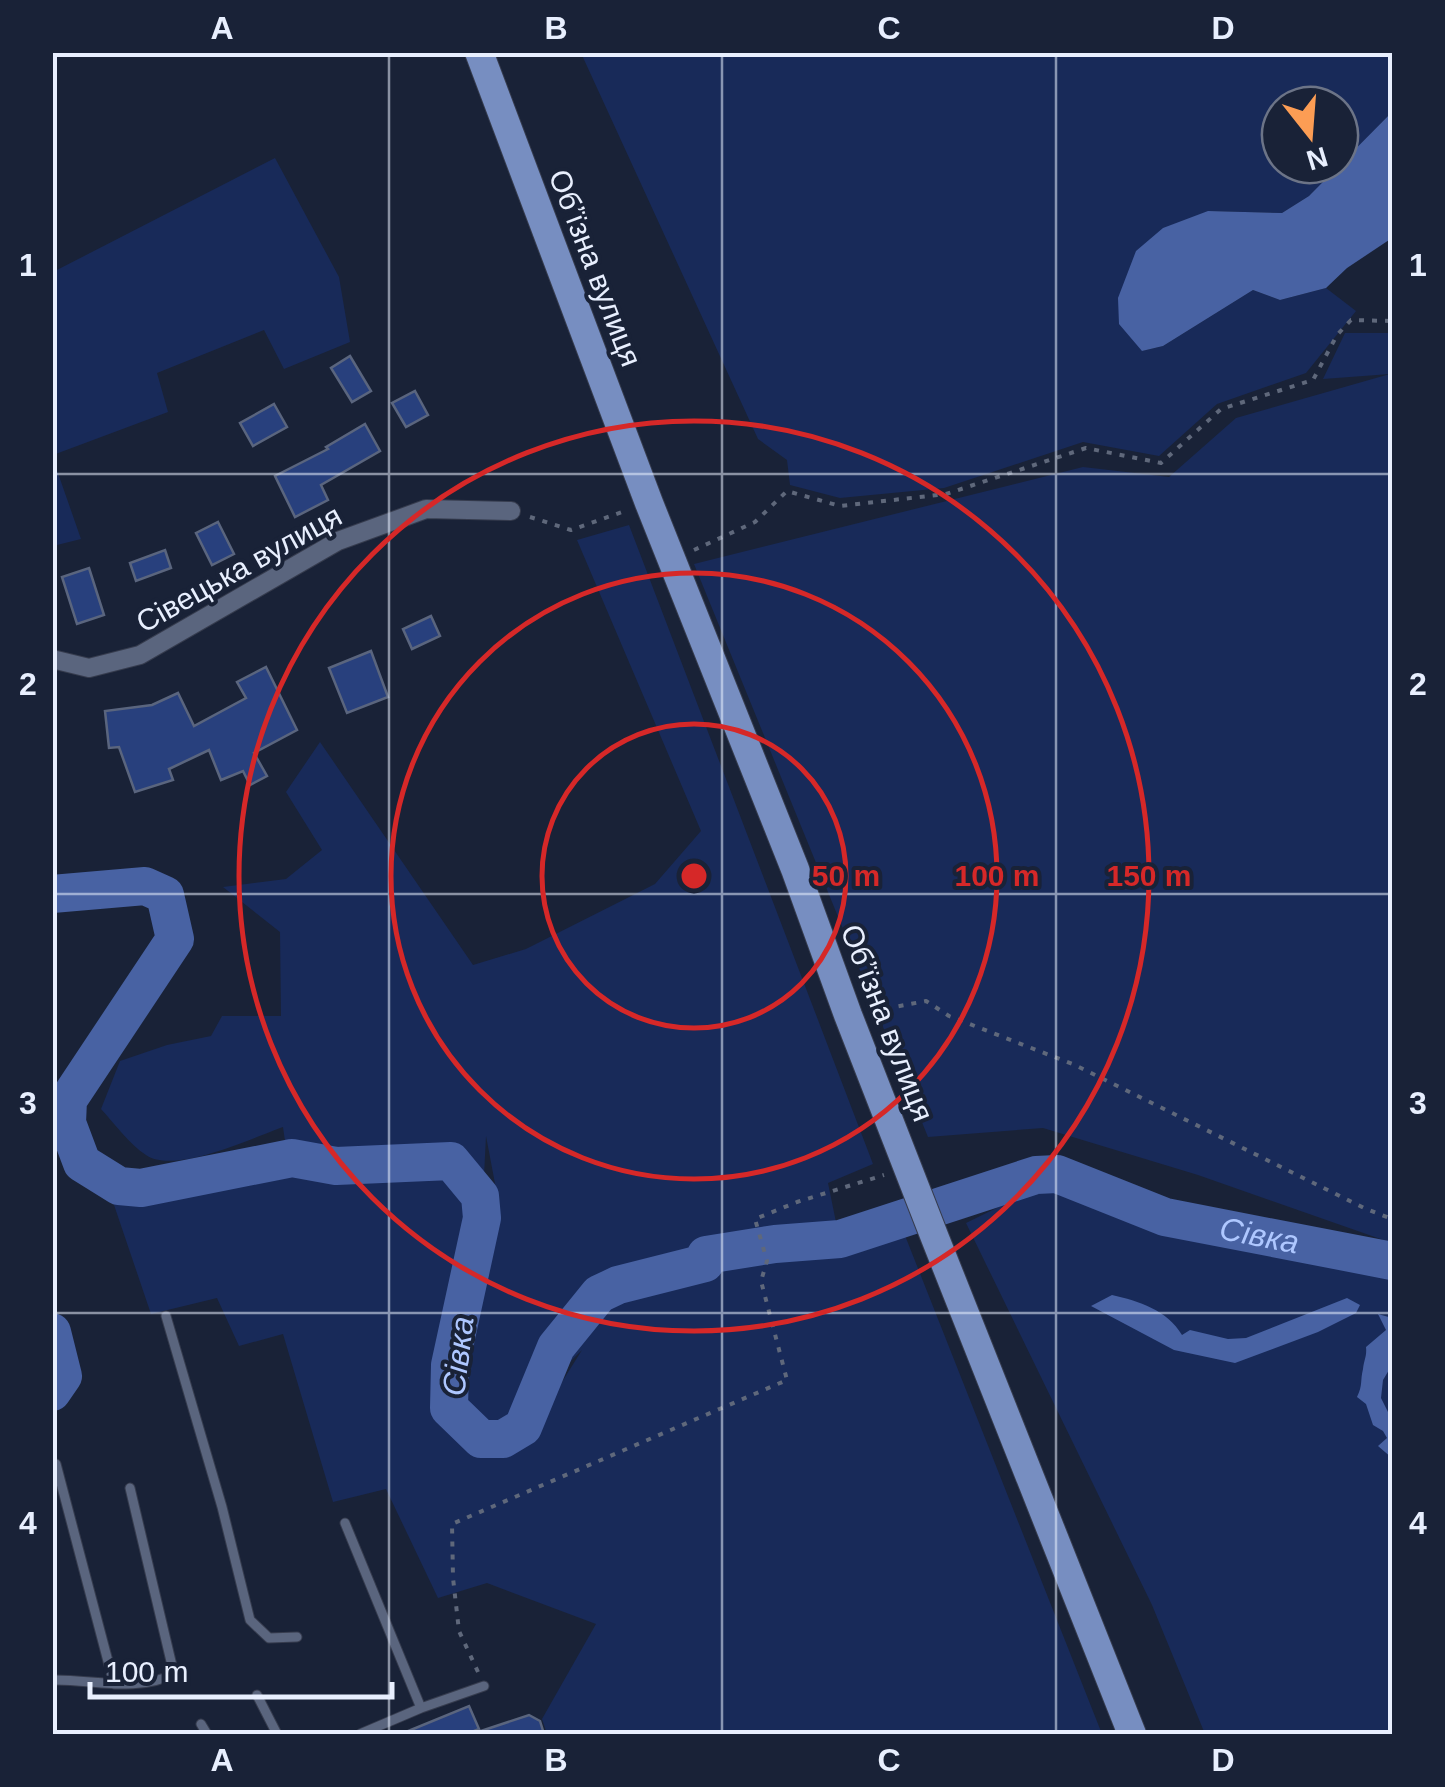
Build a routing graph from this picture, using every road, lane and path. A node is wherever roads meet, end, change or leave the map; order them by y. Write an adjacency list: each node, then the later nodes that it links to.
1 (479, 52): 3 (main road, Обʼїзна вулиця)
2 (1392, 321): 5 (path)
3 (649, 502): 4 (path); 5 (main road, Обʼїзна вулиця)
4 (511, 512): 6 (street, Сівецька вулиця)
5 (671, 560): 7 (main road, Обʼїзна вулиця)
6 (52, 659)
7 (848, 1016): 8 (main road, Обʼїзна вулиця); 9 (path)
8 (908, 1168): 17 (path); 24 (main road, Обʼїзна вулиця)
9 (1392, 1219)
10 (166, 1316): 14 (lane)
11 (56, 1464): 16 (lane)
12 (130, 1488): 16 (lane)
13 (345, 1523): 19 (lane)
14 (297, 1638)
15 (52, 1680): 16 (lane)
16 (114, 1684)
17 (484, 1686): 19 (lane)
18 (257, 1696): 22 (lane)
19 (421, 1708): 23 (lane)
20 (201, 1724): 21 (lane)
21 (207, 1734)
22 (277, 1734)
23 (360, 1734)
24 (1132, 1734)

